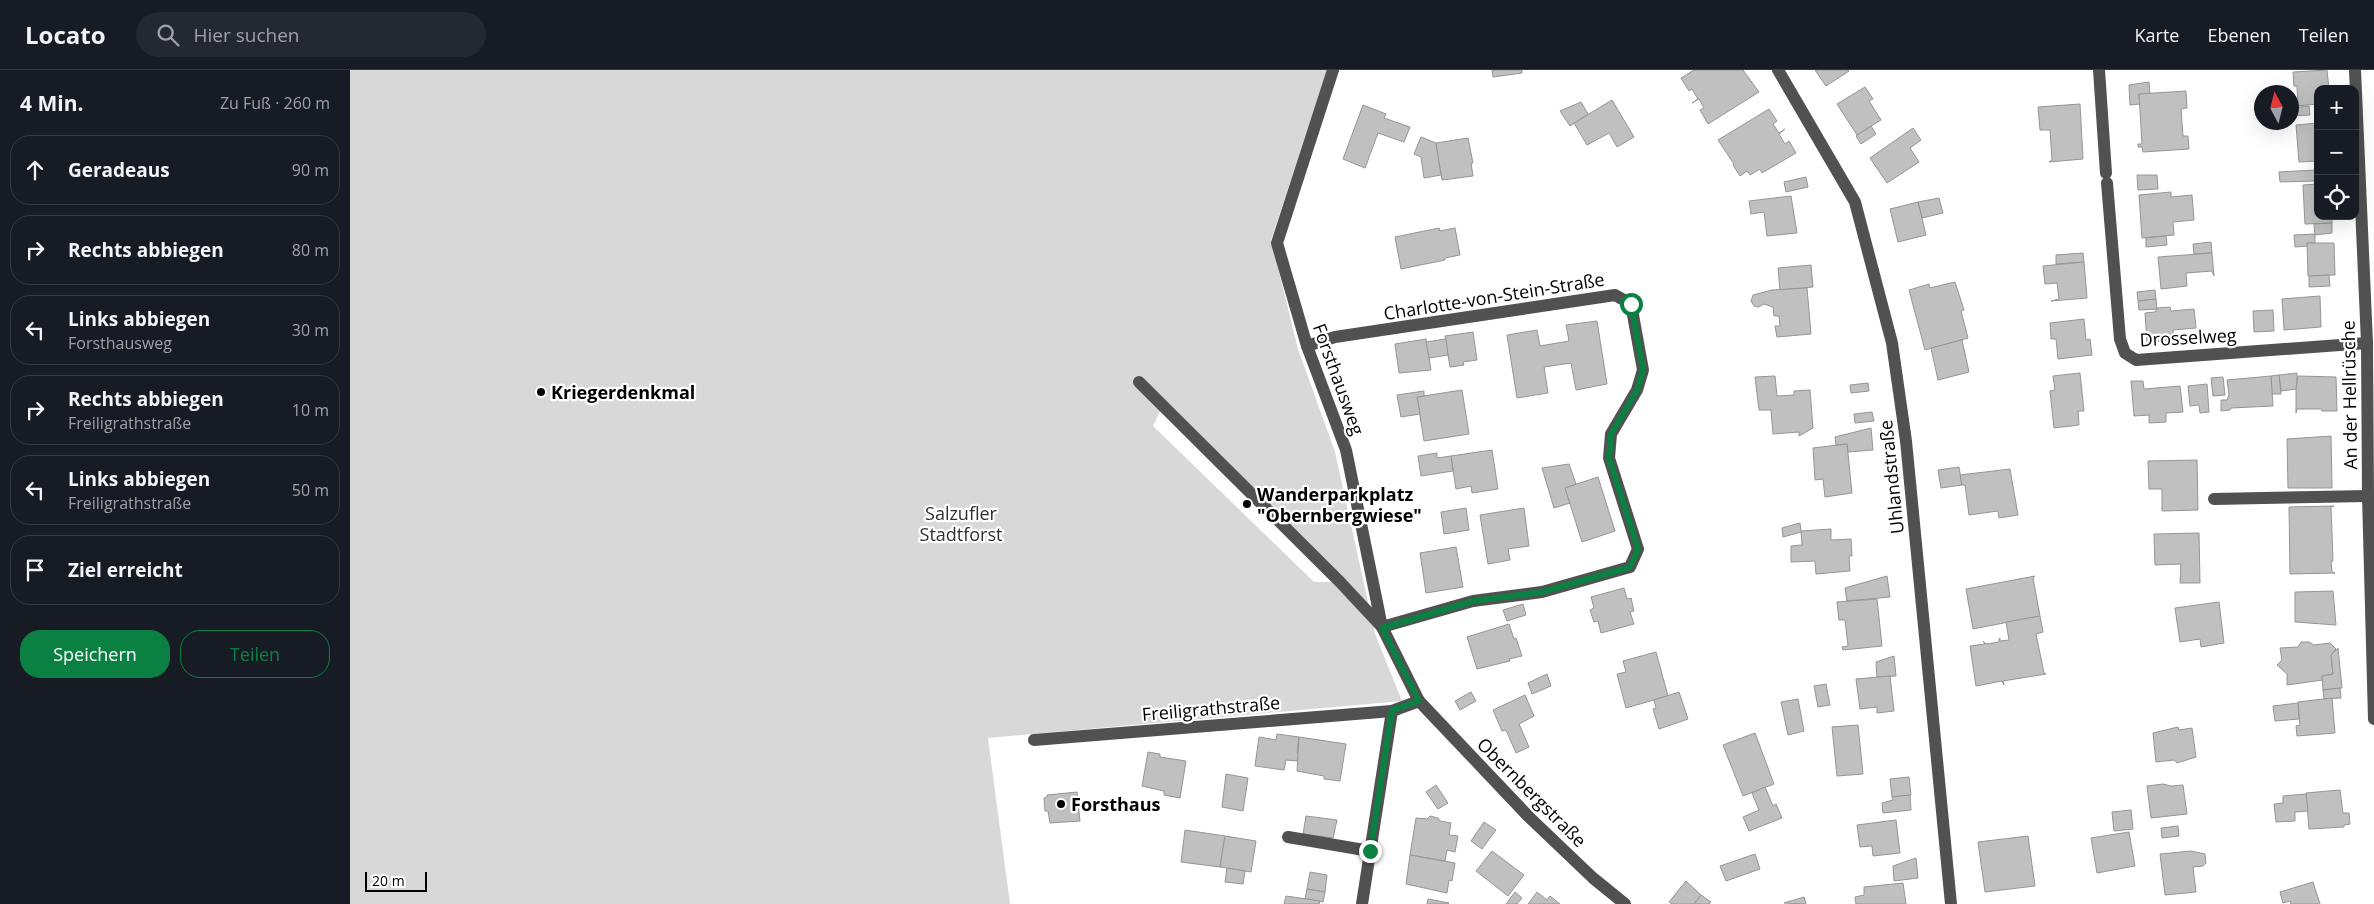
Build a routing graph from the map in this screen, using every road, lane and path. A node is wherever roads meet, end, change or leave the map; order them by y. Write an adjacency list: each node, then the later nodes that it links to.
1 (1333, 70): 6 (street, Forsthausweg)
2 (1778, 70): 19 (street, Uhlandstraße)
3 (2099, 70): 5 (street, Drosselweg)
4 (2355, 70): 5 (street, An der Hellrüsche)
5 (2367, 343): 8 (street, An der Hellrüsche)
6 (1307, 346): 10 (street, Forsthausweg); 10 (street, Charlotte-von-Stein-Straße)
7 (1139, 382): 10 (street)
8 (2368, 496): 9 (street); 13 (street, An der Hellrüsche)
9 (2214, 499)
10 (1382, 628): 11 (street, Forsthausweg)
11 (1419, 701): 12 (street, Freiligrathstraße); 18 (street, Obernbergstraße)
12 (1392, 710): 14 (street, Freiligrathstraße); 16 (street)
13 (2374, 719)
14 (1034, 740)
15 (1288, 837): 16 (street)
16 (1370, 851): 17 (street)
17 (1362, 904)
18 (1625, 904)
19 (1951, 904)

